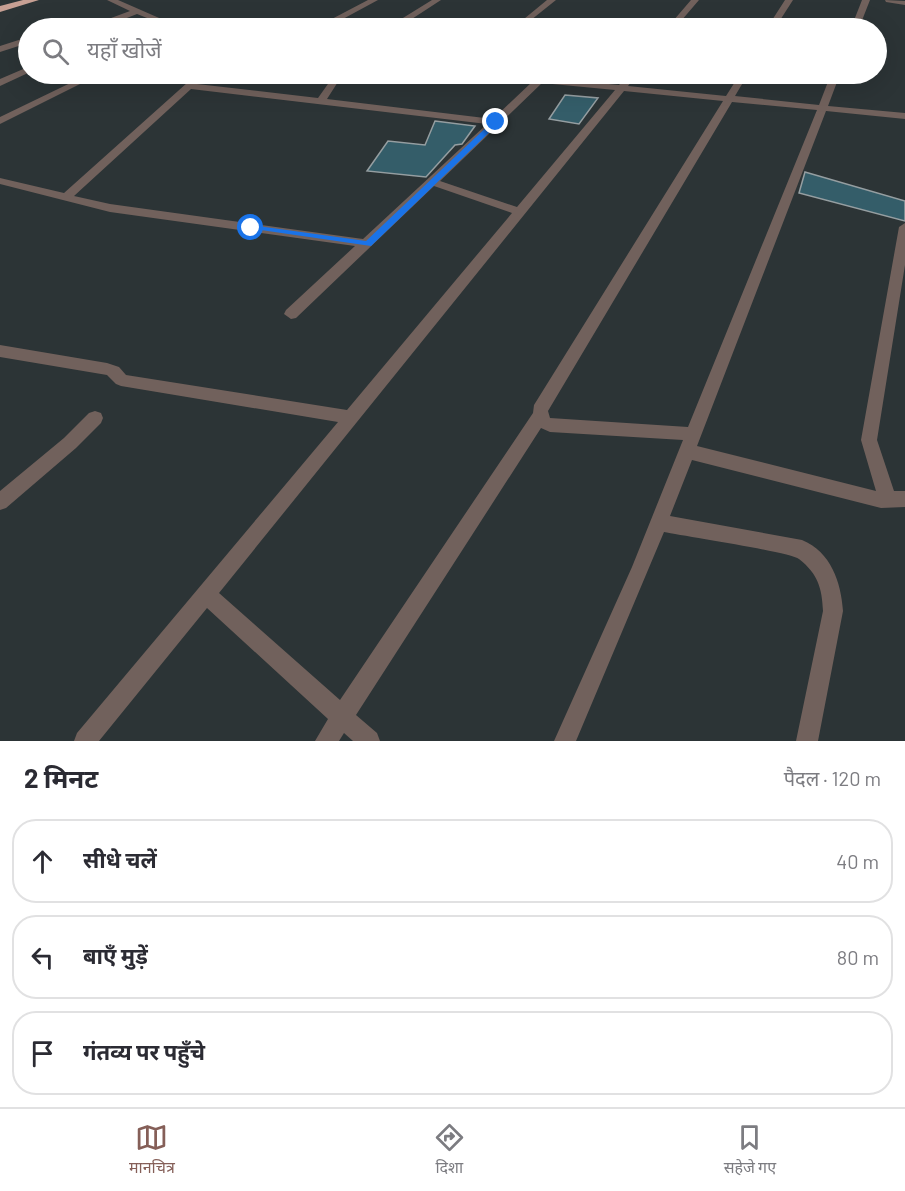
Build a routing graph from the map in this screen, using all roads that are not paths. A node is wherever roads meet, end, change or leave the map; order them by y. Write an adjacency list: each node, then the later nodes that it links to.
1 (13, 0): 11 (highway)
2 (34, 0): 13 (highway)
3 (111, 0): 14 (street)
4 (374, 0): 17 (street)
5 (437, 0): 18 (street)
6 (552, 0): 19 (street)
7 (695, 0): 20 (street)
8 (789, 0): 21 (street)
9 (866, 0): 22 (street)
10 (889, 0): 12 (street)
11 (0, 3)
12 (905, 3)
13 (0, 9)
14 (137, 11): 15 (street); 16 (street)
15 (119, 18)
16 (154, 18)
17 (338, 18)
18 (409, 18)
19 (530, 18)
20 (680, 18)
21 (777, 18)
22 (859, 18)
23 (18, 44): 24 (street)
24 (0, 50)
25 (18, 75): 26 (street)
26 (0, 83)
27 (75, 84): 40 (street)
28 (332, 84): 37 (street)
29 (536, 84): 41 (street)
30 (595, 84): 35 (street)
31 (625, 84): 35 (street)
32 (738, 84): 36 (street)
33 (832, 84): 38 (street)
34 (190, 86): 37 (street); 44 (street)
35 (622, 87): 36 (street); 45 (street)
36 (730, 97): 38 (street); 50 (street)
37 (320, 102): 41 (street)
38 (823, 107): 39 (street); 53 (street)
39 (905, 116)
40 (0, 121)
41 (496, 122): 43 (street)
42 (0, 181): 44 (street)
43 (433, 182): 45 (street); 47 (street)
44 (66, 197): 47 (street)
45 (520, 212): 51 (street)
46 (905, 227): 55 (street)
47 (368, 244): 48 (street)
48 (291, 314)
49 (0, 351): 51 (street)
50 (540, 416): 53 (street); 59 (street)
51 (351, 417): 58 (street)
52 (95, 418): 56 (street)
53 (693, 434): 54 (street)
54 (686, 451): 55 (street); 57 (street)
55 (896, 500)
56 (0, 501)
57 (658, 522): 63 (street); 64 (street)
58 (206, 594): 59 (street); 60 (street)
59 (342, 716): 61 (street); 62 (street)
60 (85, 741)
61 (326, 741)
62 (369, 741)
63 (565, 741)
64 (807, 741)

